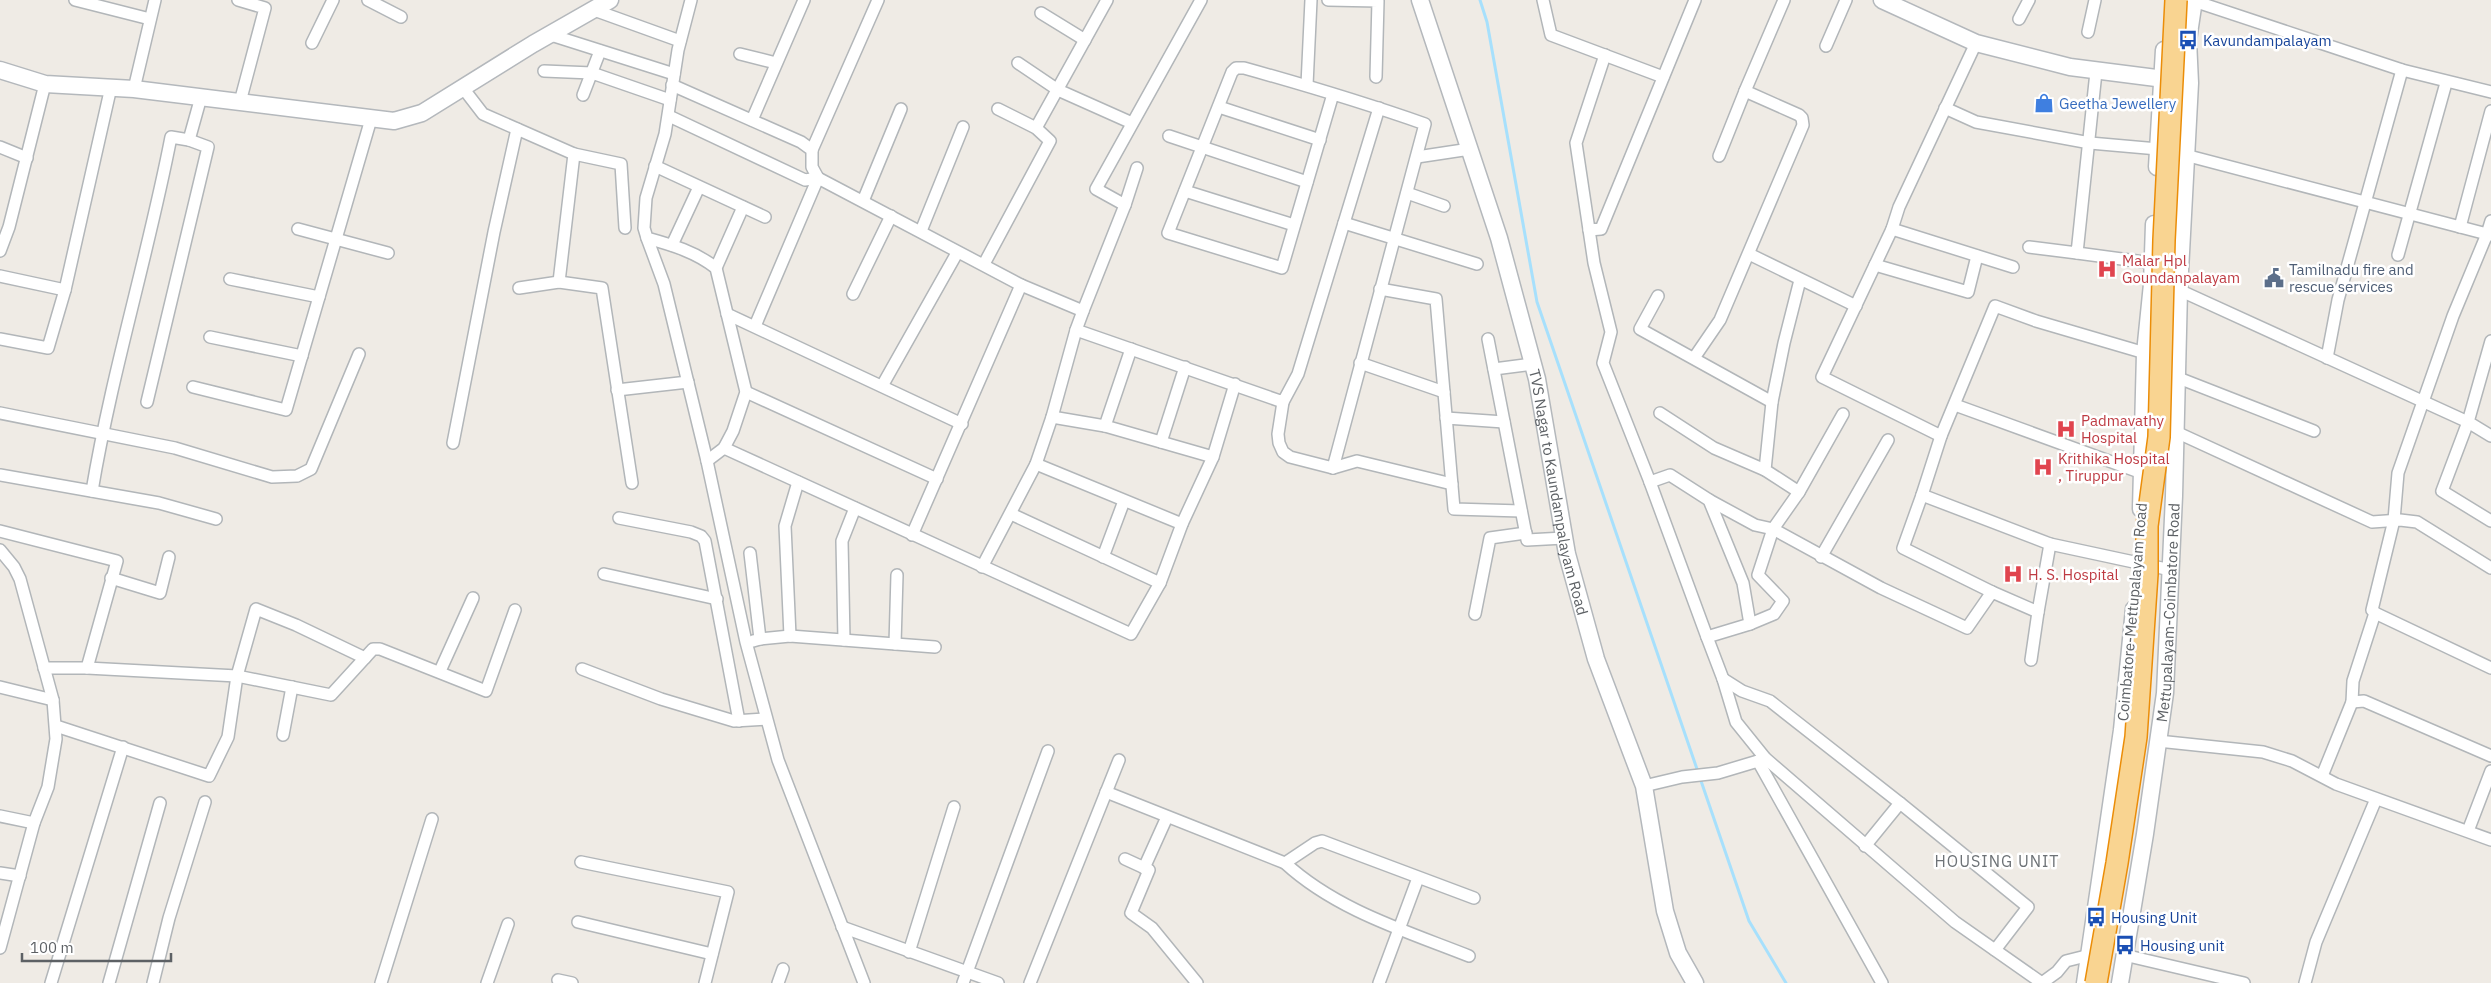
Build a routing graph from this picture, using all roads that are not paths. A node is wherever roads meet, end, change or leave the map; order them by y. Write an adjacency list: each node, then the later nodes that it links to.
1 (75, 0): 27 (street)
2 (155, 0): 27 (street)
3 (238, 0): 64 (street)
4 (333, 0): 34 (street)
5 (369, 0): 26 (street)
6 (610, 0): 24 (main road)
7 (691, 0): 32 (street)
8 (804, 0): 39 (street)
9 (878, 0): 86 (street)
10 (1107, 0): 31 (street)
11 (1201, 0): 74 (street)
12 (1311, 0): 53 (street)
13 (1328, 0): 46 (street)
14 (1420, 0): 84 (main road, TVS Nagar to Kaundampalayam Road)
15 (1543, 0): 38 (street)
16 (1695, 0): 47 (street)
17 (1784, 0): 58 (street)
18 (1846, 0): 35 (street)
19 (1882, 0): 33 (main road)
20 (2029, 0): 28 (street)
21 (2095, 0): 29 (street)
22 (2167, 0): 49 (main road, Coimbatore-Mettupalayam Road)
23 (2187, 0): 42 (street); 50 (main road, Mettupalayam-Coimbatore Road); 335 (highway, bridge); 336 (highway)
24 (594, 10): 30 (main road); 32 (street)
25 (1041, 13): 31 (street)
26 (401, 17)
27 (150, 18): 56 (street)
28 (2019, 19)
29 (2088, 32)
30 (551, 35): 36 (street); 55 (main road)
31 (1085, 40): 57 (street)
32 (680, 41): 48 (street)
33 (1976, 43): 44 (main road); 67 (street)
34 (312, 44)
35 (1826, 46)
36 (600, 51): 45 (street); 48 (street)
37 (740, 54): 39 (street)
38 (1605, 55): 47 (street); 114 (street)
39 (776, 63): 73 (street)
40 (1018, 63): 57 (street)
41 (0, 70): 52 (main road)
42 (2402, 70): 51 (street); 100 (street)
43 (544, 71): 45 (street)
44 (2096, 72): 49 (main road); 81 (street)
45 (592, 73): 61 (street); 63 (street)
46 (1376, 78)
47 (1663, 78): 114 (street)
48 (673, 79): 63 (street); 73 (street)
49 (2161, 79): 50 (main road); 85 (main road, Coimbatore-Mettupalayam Road)
50 (2190, 83): 88 (main road, Mettupalayam-Coimbatore Road)
51 (2446, 83): 59 (street); 104 (street)
52 (45, 84): 54 (main road); 91 (street)
53 (1307, 85): 60 (street); 65 (street)
54 (110, 87): 56 (main road); 142 (street)
55 (463, 88): 72 (main road); 77 (street)
56 (134, 89): 62 (main road)
57 (1058, 90): 74 (street); 76 (street)
58 (1745, 91): 89 (street); 126 (street)
59 (2491, 92)
60 (1333, 94): 66 (street); 80 (street)
61 (582, 95)
62 (201, 97): 64 (main road); 79 (street)
63 (670, 100): 71 (street)
64 (240, 102): 72 (main road)
65 (1219, 107): 80 (street); 83 (street)
66 (1379, 108): 90 (street); 108 (street)
67 (1945, 108): 81 (street); 113 (street)
68 (998, 109): 76 (street)
69 (901, 110): 99 (street)
70 (2491, 111): 111 (street)
71 (668, 116): 92 (street); 94 (street)
72 (371, 118): 119 (street)
73 (752, 120): 86 (street)
74 (1132, 123): 101 (street)
75 (964, 127): 115 (street)
76 (1036, 128): 130 (street)
77 (517, 129): 87 (street); 196 (street)
78 (1169, 136): 83 (street)
79 (189, 140): 175 (street); 191 (street)
80 (1320, 140): 95 (street)
81 (2090, 143): 85 (street); 125 (street)
82 (0, 147): 91 (street)
83 (1202, 148): 95 (street); 97 (street)
84 (1470, 149): 90 (street); 164 (main road, TVS Nagar to Kaundampalayam Road)
85 (2158, 149): 129 (main road, Coimbatore-Mettupalayam Road)
86 (812, 150): 94 (street)
87 (574, 154): 110 (street); 138 (street)
88 (2185, 155): 100 (street); 143 (main road, Mettupalayam-Coimbatore Road)
89 (1719, 156)
90 (1417, 157): 98 (street)
91 (28, 158): 121 (street)
92 (655, 166): 96 (street); 117 (street)
93 (1137, 168): 101 (street)
94 (818, 178): 99 (street); 150 (street)
95 (1307, 182): 109 (street)
96 (699, 187): 103 (street); 120 (street)
97 (1185, 190): 109 (street); 109 (street)
98 (1407, 193): 102 (street); 118 (street)
99 (863, 201): 105 (street)
100 (2367, 201): 104 (street); 161 (street)
101 (1125, 205): 148 (street)
102 (1444, 206)
103 (743, 207): 106 (street); 134 (street)
104 (2410, 213): 111 (street); 127 (street)
105 (891, 216): 115 (street); 144 (street)
106 (765, 217)
107 (2491, 221): 116 (street)
108 (1344, 223): 118 (street); 176 (street)
109 (1294, 225)
110 (625, 228)
111 (2460, 228): 116 (street)
112 (298, 229): 119 (street)
113 (1892, 229): 128 (street); 132 (street)
114 (1589, 230): 208 (street)
115 (921, 232): 124 (street)
116 (2489, 234): 178 (street)
117 (647, 238): 120 (street); 168 (street)
118 (1394, 238): 131 (street); 141 (street)
119 (336, 240): 123 (street); 145 (street)
120 (672, 245): 134 (street)
121 (1, 247)
122 (2029, 247): 125 (street)
123 (388, 253)
124 (958, 253): 130 (street); 171 (street)
125 (2077, 253): 129 (street)
126 (1749, 254): 137 (street); 160 (street)
127 (2398, 255)
128 (1977, 256): 132 (street); 133 (street)
129 (2152, 263): 158 (main road, Coimbatore-Mettupalayam Road)
130 (984, 264): 139 (street)
131 (1477, 264)
132 (1875, 265): 147 (street)
133 (2013, 267)
134 (716, 268): 149 (street)
135 (0, 276): 142 (street)
136 (230, 279): 145 (street)
137 (1800, 280): 147 (street); 177 (street)
138 (559, 282): 140 (street); 172 (street)
139 (1021, 285): 148 (street); 187 (street)
140 (519, 288)
141 (1380, 289): 163 (street); 174 (street)
142 (65, 290): 154 (street)
143 (2179, 290): 161 (street); 167 (main road, Mettupalayam-Coimbatore Road)
144 (853, 294)
145 (319, 296): 159 (street)
146 (1658, 296): 160 (street)
147 (1856, 306): 192 (street)
148 (1083, 311): 151 (street)
149 (727, 314): 150 (street); 173 (street)
150 (756, 326): 171 (street)
151 (1076, 330): 156 (street); 183 (street)
152 (210, 337): 159 (street)
153 (1488, 339): 166 (street)
154 (0, 340)
155 (2491, 341): 162 (street)
156 (1131, 349): 165 (street); 188 (street)
157 (359, 354): 191 (street)
158 (2145, 354): 179 (street); 203 (main road, Coimbatore-Mettupalayam Road)
159 (302, 356): 170 (street)
160 (1694, 358): 177 (street)
161 (2327, 358): 178 (street)
162 (2488, 360): 186 (street)
163 (1360, 363): 174 (street); 201 (street)
164 (1533, 364): 166 (street); 227 (main road, TVS Nagar to Kaundampalayam Road)
165 (1184, 367): 169 (street); 195 (street)
166 (1494, 369): 185 (street)
167 (2176, 377): 189 (street); 190 (main road, Mettupalayam-Coimbatore Road)
168 (688, 382): 172 (street); 199 (street)
169 (1235, 384): 176 (street); 198 (street)
170 (193, 386)
171 (882, 386): 187 (street)
172 (617, 390): 206 (street)
173 (746, 392): 197 (street); 205 (street)
174 (1444, 392): 184 (street)
175 (147, 402)
176 (1283, 402): 201 (street)
177 (1772, 402): 202 (street)
178 (2422, 402): 186 (street); 220 (street)
179 (1955, 405): 192 (street); 203 (street)
180 (0, 413): 191 (street)
181 (1660, 413): 202 (street)
182 (1843, 414): 211 (street)
183 (1052, 417): 188 (street); 200 (street)
184 (1446, 418): 185 (street); 209 (street)
185 (1504, 422): 216 (street)
186 (2468, 422): 193 (street); 221 (street)
187 (962, 424): 205 (street)
188 (1105, 426): 195 (street)
189 (2314, 430)
190 (2176, 432): 220 (street); 237 (main road, Mettupalayam-Coimbatore Road)
191 (102, 434): 210 (street)
192 (1941, 436): 212 (street)
193 (2491, 436)
194 (1888, 440): 233 (street)
195 (1160, 442): 198 (street)
196 (453, 444)
197 (724, 448): 199 (street); 207 (street)
198 (1212, 457): 222 (street)
199 (707, 461): 254 (street)
200 (1036, 464): 213 (street); 217 (street)
201 (1333, 468): 209 (street)
202 (1765, 470): 211 (street)
203 (2142, 473): 234 (main road, Coimbatore-Mettupalayam Road)
204 (0, 476): 210 (street)
205 (937, 479): 226 (street)
206 (632, 482)
207 (798, 482): 215 (street); 250 (street)
208 (1650, 482): 214 (street); 251 (street)
209 (1452, 484): 216 (street)
210 (92, 491): 219 (street)
211 (1799, 492): 223 (street)
212 (1922, 495): 228 (street); 242 (street)
213 (1124, 500): 222 (street); 231 (street)
214 (1709, 500): 223 (street); 249 (street)
215 (855, 508): 226 (street); 253 (street)
216 (1521, 511): 225 (street)
217 (1011, 514): 231 (street); 235 (street)
218 (618, 518): 244 (street)
219 (216, 519)
220 (2394, 520): 236 (street); 247 (street)
221 (2491, 521)
222 (1182, 524): 241 (street)
223 (1773, 529): 233 (street); 249 (street)
224 (0, 531): 240 (street)
225 (1526, 533): 227 (street); 248 (street)
226 (912, 535): 235 (street)
227 (1564, 538): 282 (main road, TVS Nagar to Kaundampalayam Road)
228 (2050, 544): 234 (street); 246 (street)
229 (0, 550): 259 (street)
230 (750, 553): 252 (street)
231 (1103, 556): 241 (street)
232 (170, 557): 240 (street)
233 (1821, 557): 242 (street)
234 (2138, 564): 237 (street); 312 (main road, Coimbatore-Mettupalayam Road)
235 (982, 567): 241 (street)
236 (2491, 568)
237 (2170, 570): 274 (main road, Mettupalayam-Coimbatore Road)
238 (604, 574): 244 (street)
239 (897, 575): 255 (street)
240 (111, 578): 260 (street)
241 (1160, 583)
242 (1992, 592): 246 (street)
243 (473, 598): 263 (street)
244 (717, 599): 271 (street)
245 (515, 610): 263 (street)
246 (2038, 612): 258 (street)
247 (2375, 613): 261 (street); 269 (street)
248 (1475, 614)
249 (1750, 624): 251 (street)
250 (790, 636): 252 (street); 253 (street)
251 (1707, 637): 265 (street)
252 (760, 639): 254 (street)
253 (844, 640): 255 (street)
254 (746, 642): 270 (street)
255 (895, 644): 256 (street)
256 (935, 647)
257 (365, 658): 263 (street); 264 (street); 267 (street)
258 (2031, 660)
259 (44, 668): 260 (street); 268 (street)
260 (87, 668): 264 (street)
261 (2491, 668)
262 (582, 669): 271 (street)
263 (440, 671)
264 (237, 676): 267 (street); 275 (street)
265 (1723, 679): 279 (street); 287 (street)
266 (0, 687): 268 (street)
267 (292, 687): 273 (street)
268 (53, 700): 272 (street)
269 (2352, 702): 277 (street); 281 (street)
270 (766, 719): 271 (street); 306 (street)
271 (739, 721)
272 (56, 726): 275 (street); 292 (street)
273 (283, 735)
274 (2158, 741): 281 (street); 313 (main road, Mettupalayam-Coimbatore Road)
275 (123, 747): 318 (street)
276 (1048, 751): 316 (street)
277 (2491, 756)
278 (1119, 760): 283 (street)
279 (1762, 760): 282 (street); 295 (street); 333 (street)
280 (2491, 771): 293 (street)
281 (2322, 776): 284 (street)
282 (1644, 786): 332 (main road, TVS Nagar to Kaundampalayam Road)
283 (1106, 792): 290 (street); 329 (street)
284 (2376, 799): 293 (street); 339 (street)
285 (205, 802): 320 (street)
286 (160, 803): 319 (street)
287 (1900, 803): 295 (street); 309 (street)
288 (954, 807): 310 (street)
289 (0, 816): 292 (street)
290 (1167, 817): 298 (street); 299 (street)
291 (432, 819): 321 (street)
292 (34, 824): 301 (street)
293 (2468, 831): 294 (street)
294 (2491, 840)
295 (1865, 846): 309 (street)
296 (1125, 859): 299 (street)
297 (581, 862): 311 (street)
298 (1285, 864): 302 (street); 307 (street)
299 (1144, 868): 330 (street)
300 (0, 873): 301 (street)
301 (20, 876): 308 (street)
302 (1418, 878): 303 (street); 307 (street)
303 (1474, 898)
304 (578, 922): 311 (street)
305 (508, 924): 322 (street)
306 (842, 927): 310 (street); 326 (street)
307 (1400, 929): 314 (street); 331 (street)
308 (0, 948)
309 (1996, 950): 312 (street)
310 (909, 952): 316 (street)
311 (712, 954): 324 (street)
312 (2090, 955): 334 (main road, Coimbatore-Mettupalayam Road)
313 (2124, 955): 337 (main road, Mettupalayam-Coimbatore Road); 338 (street)
314 (1469, 956)
315 (782, 969): 325 (street)
316 (967, 971): 327 (street); 328 (street)
317 (558, 980): 323 (street)
318 (51, 983)
319 (109, 983)
320 (153, 983)
321 (381, 983)
322 (486, 983)
323 (572, 983)
324 (705, 983)
325 (778, 983)
326 (864, 983)
327 (963, 983)
328 (998, 983)
329 (1030, 983)
330 (1197, 983)
331 (1379, 983)
332 (1695, 983)
333 (1882, 983)
334 (2085, 983)
335 (2096, 983)
336 (2111, 983)
337 (2120, 983)
338 (2244, 983)
339 (2305, 983)

